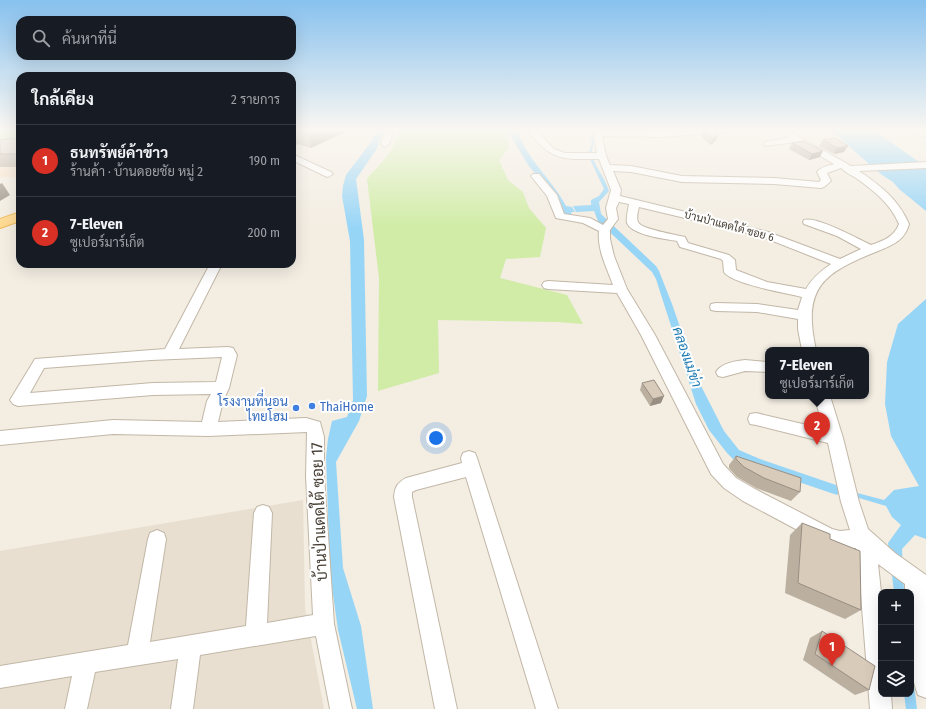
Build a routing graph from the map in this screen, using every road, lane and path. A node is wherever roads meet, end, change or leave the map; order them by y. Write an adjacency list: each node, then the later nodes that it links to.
1 (303, 162): 7 (street)
2 (600, 162): 6 (street)
3 (836, 162): 5 (street)
4 (926, 165): 5 (street)
5 (844, 167): 6 (street); 17 (street)
6 (606, 168): 9 (street)
7 (328, 174)
8 (536, 176): 16 (street)
9 (615, 198): 10 (street, บ้านป่าแดดใต้ ซอย 6); 16 (street)
10 (634, 202): 18 (street, บ้านป่าแดดใต้ ซอย 6); 22 (street)
11 (16, 209): 12 (main road)
12 (0, 215)
13 (16, 218): 15 (main road)
14 (808, 222): 17 (street)
15 (0, 224)
16 (607, 229): 21 (street)
17 (870, 250): 18 (street)
18 (839, 263): 22 (street)
19 (214, 268): 26 (street)
20 (548, 285): 21 (street)
21 (621, 289): 37 (street)
22 (809, 294): 24 (street)
23 (716, 307): 24 (street)
24 (803, 315): 25 (street)
25 (808, 347)
26 (169, 355): 29 (street); 29 (street)
27 (765, 367): 28 (street)
28 (723, 372)
29 (222, 388): 32 (street)
30 (823, 399): 34 (street)
31 (756, 419): 34 (street)
32 (208, 429): 33 (street, บ้านป่าแดดใต้ ซอย 17); 39 (street, บ้านป่าแดดใต้ ซอย 17)
33 (0, 438)
34 (835, 438): 37 (street)
35 (263, 513): 40 (street)
36 (157, 539): 42 (street)
37 (864, 539): 38 (street); 51 (street)
38 (921, 583): 45 (street)
39 (324, 624): 40 (street); 48 (street)
40 (256, 636): 41 (street)
41 (190, 646): 42 (street); 47 (street)
42 (137, 655): 43 (street)
43 (86, 663): 44 (street); 46 (street)
44 (0, 677)
45 (925, 677)
46 (76, 709)
47 (182, 709)
48 (341, 709)
49 (446, 709): 50 (street)
50 (547, 709)
51 (881, 709)

